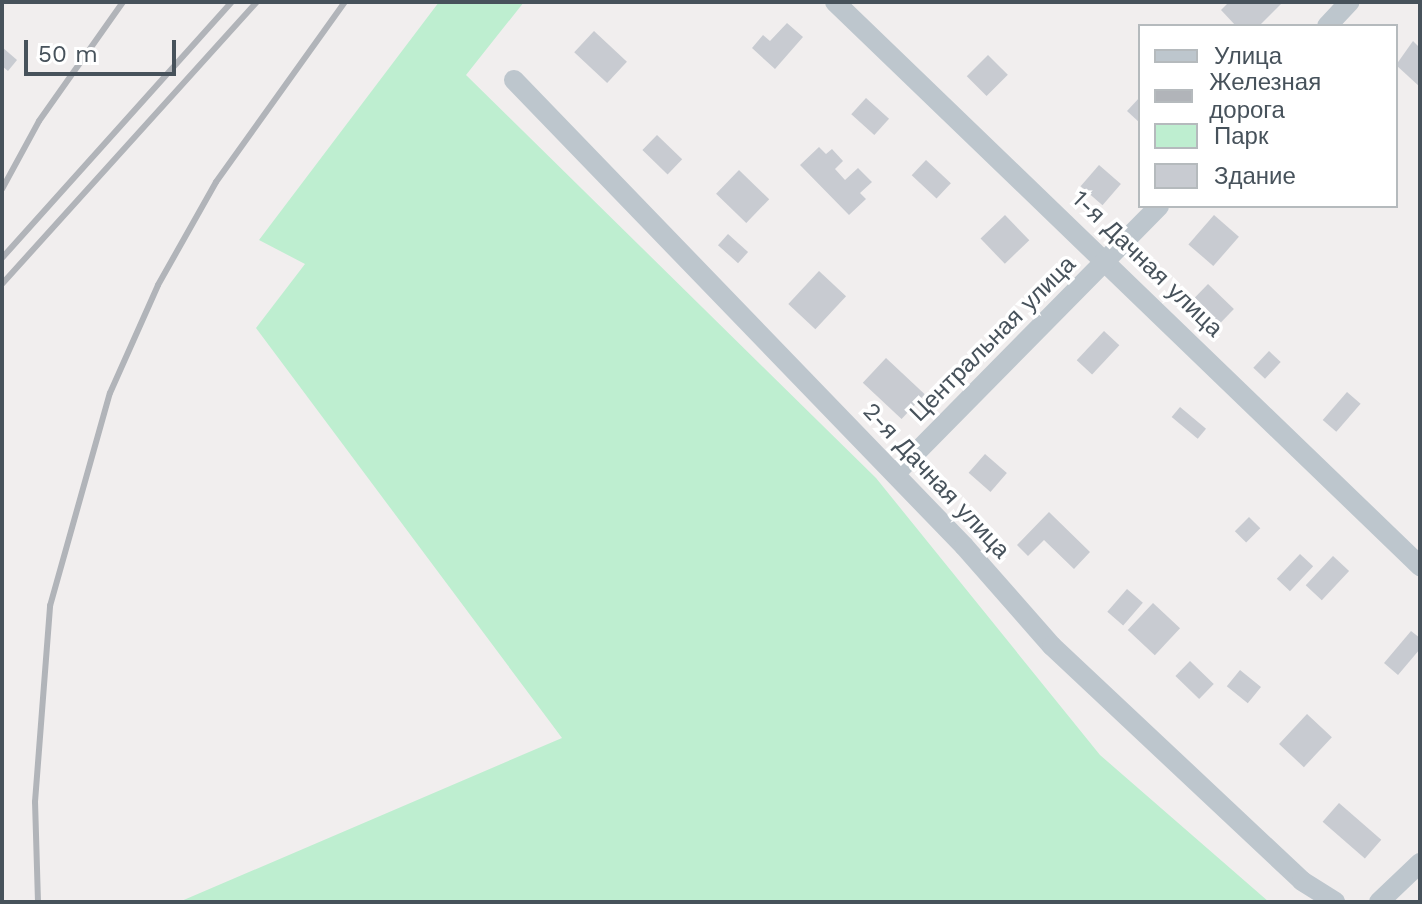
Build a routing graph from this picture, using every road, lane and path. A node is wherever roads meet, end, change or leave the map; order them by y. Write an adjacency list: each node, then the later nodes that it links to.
1 (835, 2): 6 (street, 1-я Дачная улица)
2 (1349, 2): 3 (street)
3 (1329, 24)
4 (514, 80): 7 (street, 2-я Дачная улица)
5 (1157, 208): 6 (street, Центральная улица)
6 (1108, 261): 7 (street, Центральная улица); 8 (street, 1-я Дачная улица)
7 (895, 474): 10 (street, 2-я Дачная улица)
8 (1420, 566)
9 (1420, 863): 11 (street)
10 (1335, 902)
11 (1379, 902)

